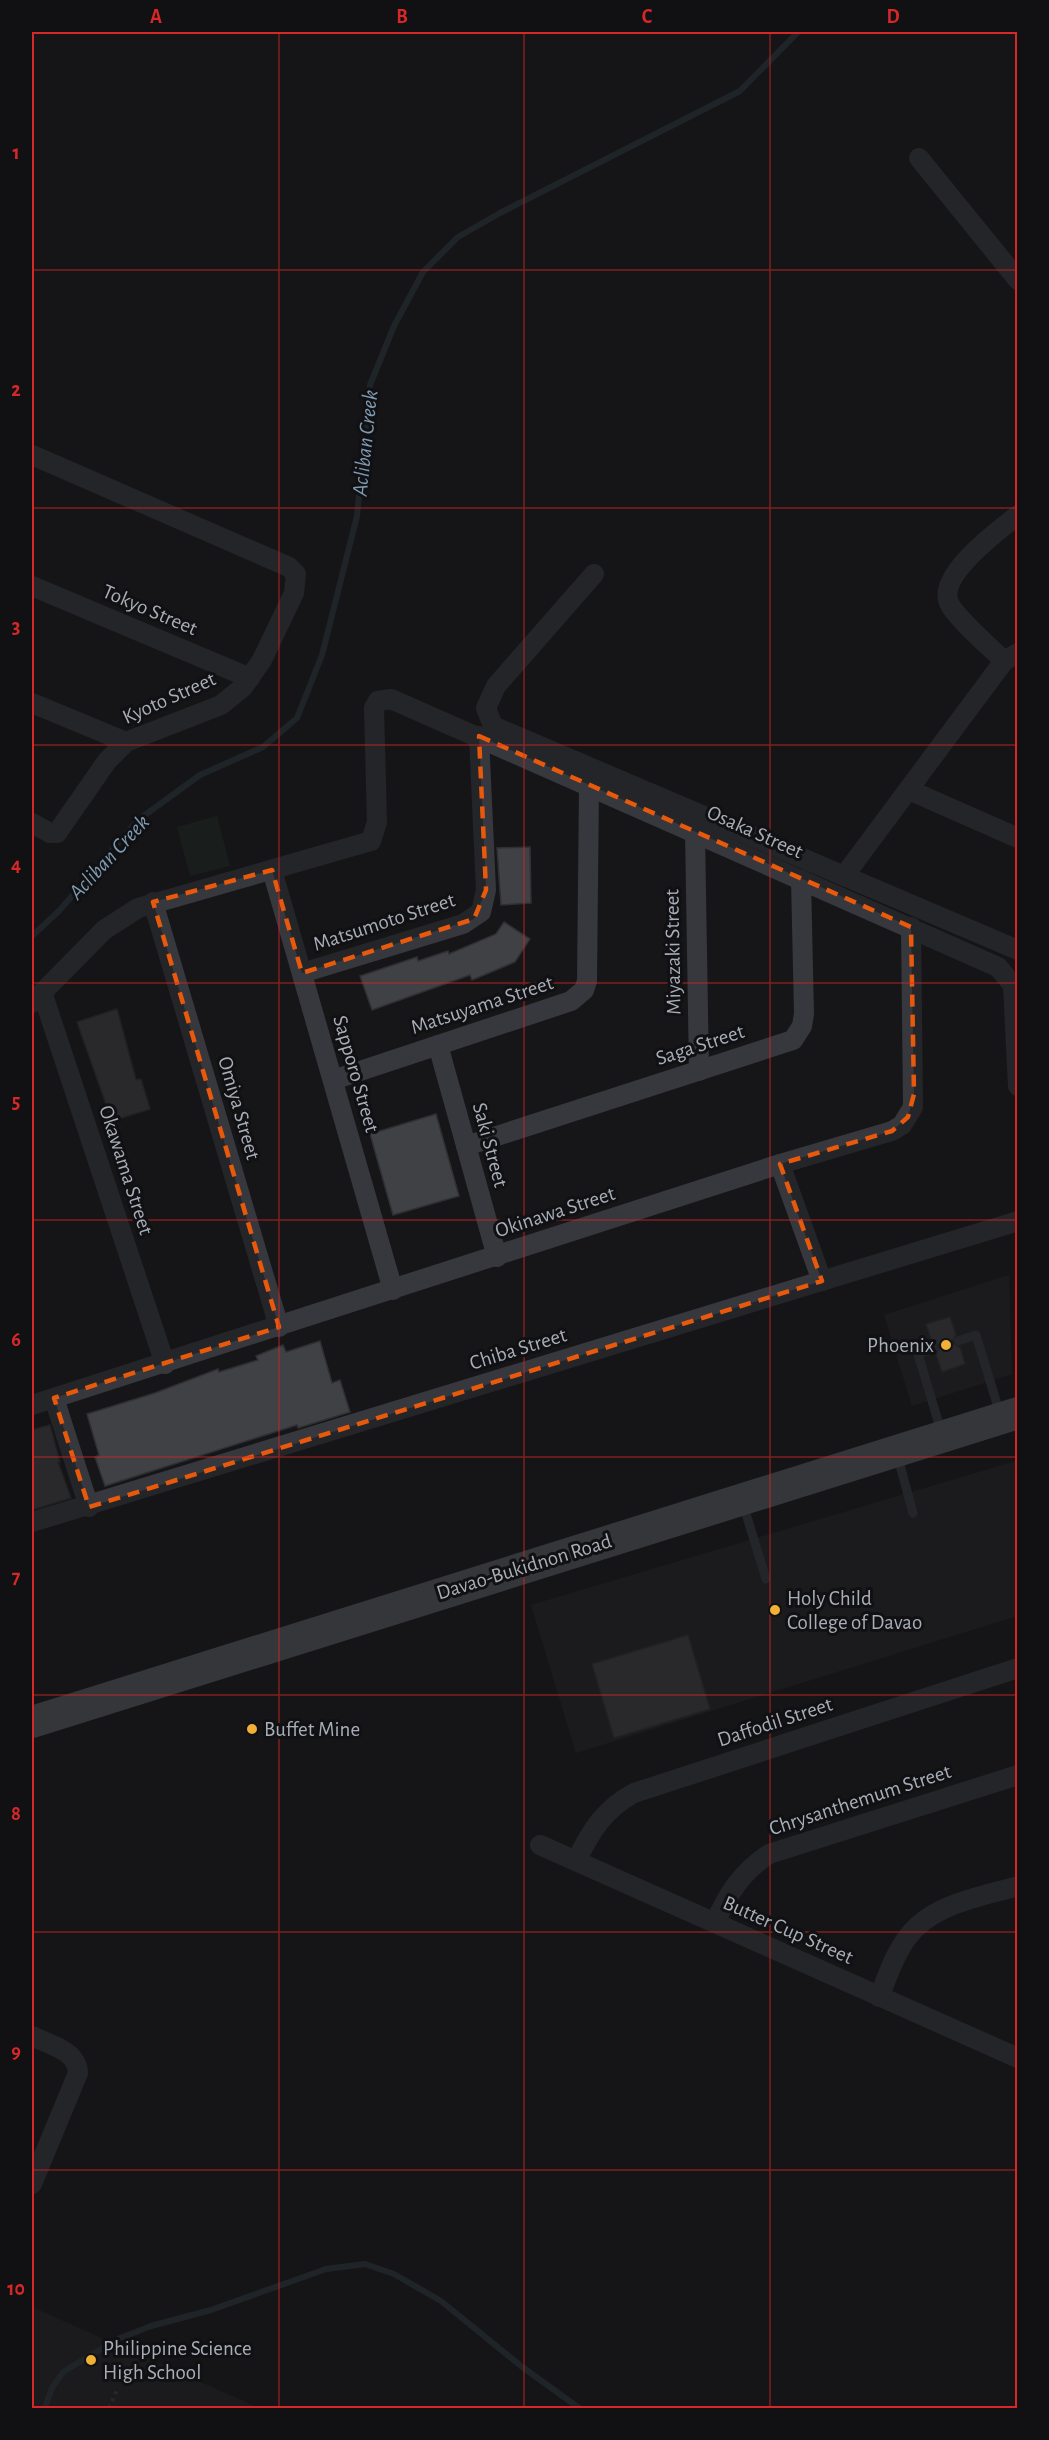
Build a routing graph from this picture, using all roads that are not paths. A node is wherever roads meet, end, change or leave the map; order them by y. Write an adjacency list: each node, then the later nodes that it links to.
1 (919, 158): 2 (street)
2 (1017, 280)
3 (32, 456): 8 (street, Kyoto Street)
4 (1017, 515): 7 (street)
5 (594, 574): 18 (street)
6 (32, 586): 8 (street, Tokyo Street)
7 (1011, 657): 13 (street)
8 (250, 678): 11 (street, Kyoto Street)
9 (32, 703): 11 (street)
10 (479, 736): 12 (street, Osaka Street); 17 (street, Osaka Street); 23 (street, Matsumoto Street)
11 (126, 742): 14 (street, Kyoto Street)
12 (589, 785): 15 (street, Osaka Street); 25 (street, Matsuyama Street)
13 (909, 790): 16 (street); 18 (street)
14 (32, 823)
15 (695, 832): 19 (street, Osaka Street); 26 (street, Miyazaki Street)
16 (1017, 838)
17 (272, 870): 20 (street); 23 (street, Sapporo Street)
18 (844, 876): 22 (street)
19 (801, 879): 21 (street, Osaka Street); 26 (street, Saga Street)
20 (153, 902): 24 (street); 35 (street, Omiya Street)
21 (911, 927): 28 (street, Osaka Street); 30 (street, Okinawa Street)
22 (1017, 950)
23 (302, 973): 27 (street, Sapporo Street)
24 (37, 997): 38 (street, Okawama Street)
25 (438, 1045): 27 (street, Matsuyama Street); 29 (street, Saki Street)
26 (699, 1071): 29 (street, Saga Street)
27 (333, 1080): 34 (street, Sapporo Street)
28 (1017, 1086)
29 (466, 1146): 32 (street, Saki Street)
30 (780, 1164): 32 (street, Okinawa Street); 33 (street)
31 (1017, 1221): 33 (street, Chiba Street)
32 (497, 1257): 34 (street, Okinawa Street)
33 (822, 1281): 45 (street, Chiba Street)
34 (393, 1290): 35 (street, Okinawa Street)
35 (279, 1327): 38 (street, Okinawa Street)
36 (957, 1341): 41 (lane)
37 (934, 1348): 42 (lane)
38 (165, 1364): 39 (street, Okinawa Street)
39 (54, 1398): 40 (street, Okinawa Street); 45 (street)
40 (32, 1405)
41 (1010, 1415): 42 (highway, Davao-Bukidnon Road)
42 (943, 1436): 43 (highway, Davao-Bukidnon Road)
43 (896, 1451): 44 (highway, Davao-Bukidnon Road); 46 (lane)
44 (741, 1499): 48 (lane); 50 (highway, Davao-Bukidnon Road)
45 (89, 1507): 47 (street, Chiba Street)
46 (913, 1513)
47 (32, 1522)
48 (766, 1579)
49 (1017, 1668): 53 (street, Daffodil Street)
50 (32, 1722)
51 (1017, 1775): 55 (street, Chrysanthemum Street)
52 (540, 1845): 53 (street, Butter Cup Street)
53 (576, 1861): 55 (street, Butter Cup Street)
54 (1017, 1886): 56 (street)
55 (715, 1923): 56 (street, Butter Cup Street)
56 (879, 1997): 58 (street, Butter Cup Street)
57 (32, 2036): 59 (street)
58 (1017, 2058)
59 (32, 2184)

